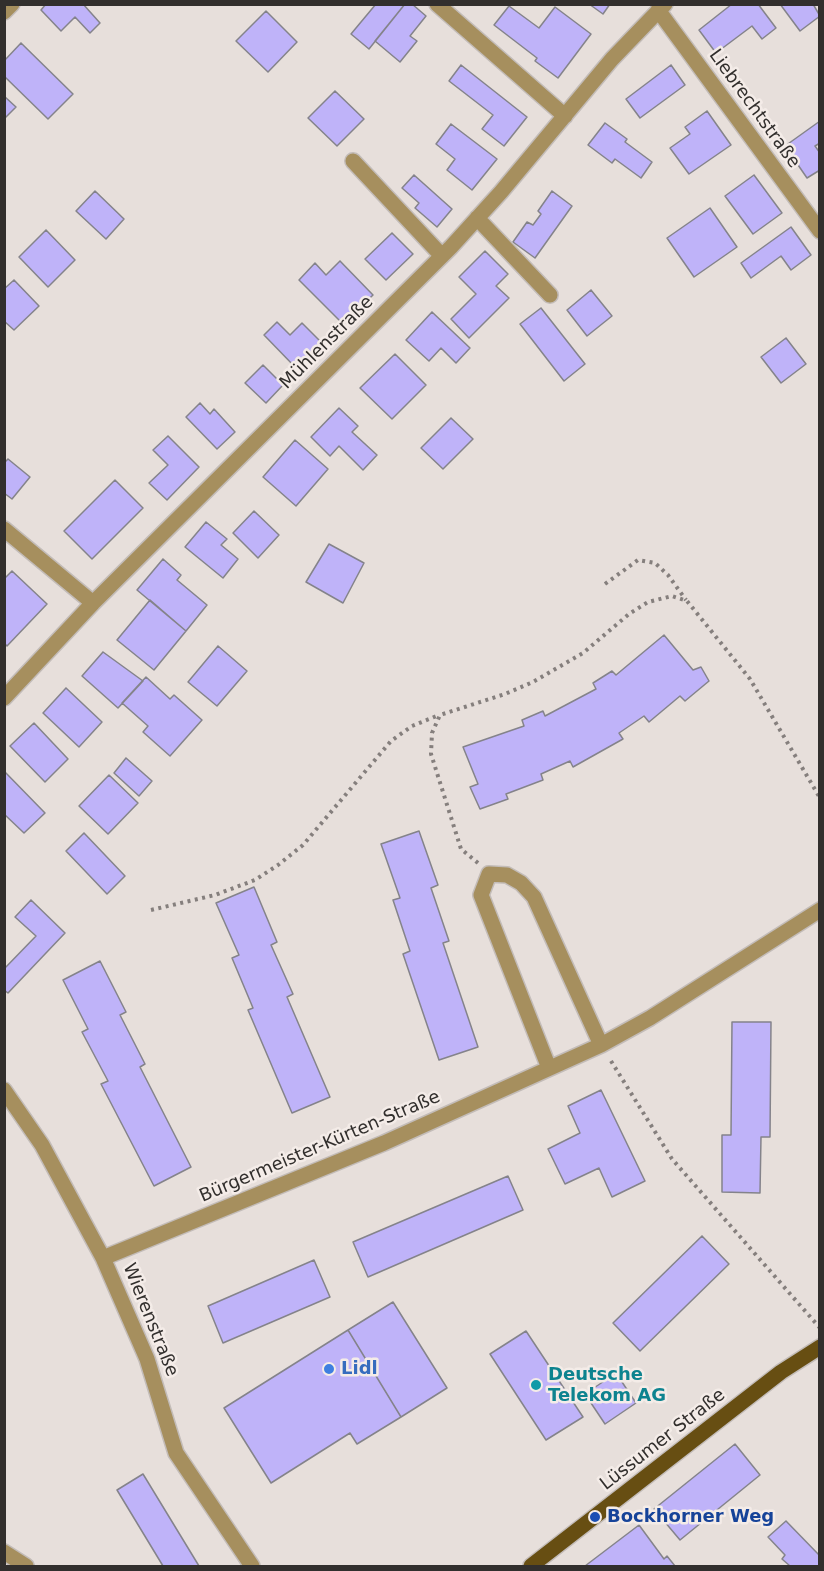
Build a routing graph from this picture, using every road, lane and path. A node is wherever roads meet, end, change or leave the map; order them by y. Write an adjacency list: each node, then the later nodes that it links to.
1 (12, 4): 4 (street)
2 (437, 4): 5 (street)
3 (661, 7): 5 (street, Mühlenstraße); 8 (street, Liebrechtstraße)
4 (4, 12)
5 (565, 116): 7 (street, Mühlenstraße)
6 (353, 162): 9 (street)
7 (477, 218): 9 (street, Mühlenstraße); 10 (street)
8 (819, 231)
9 (442, 256): 14 (street, Mühlenstraße)
10 (550, 295)
11 (4, 529): 14 (street)
12 (605, 584): 13 (path)
13 (687, 601): 16 (path); 17 (path)
14 (93, 603): 15 (street, Mühlenstraße)
15 (4, 698)
16 (440, 715): 18 (path); 19 (path)
17 (819, 798)
18 (489, 874): 21 (street); 22 (street)
19 (151, 910)
20 (819, 910): 21 (street, Bürgermeister-Kürten-Straße)
21 (601, 1045): 22 (street, Bürgermeister-Kürten-Straße); 25 (path)
22 (549, 1068): 24 (street, Bürgermeister-Kürten-Straße)
23 (4, 1090): 24 (street, Wierenstraße)
24 (104, 1258): 29 (street, Wierenstraße)
25 (819, 1328)
26 (819, 1347): 30 (main road, Lüssumer Straße)
27 (4, 1552): 28 (street)
28 (26, 1566)
29 (252, 1566)
30 (531, 1566)

